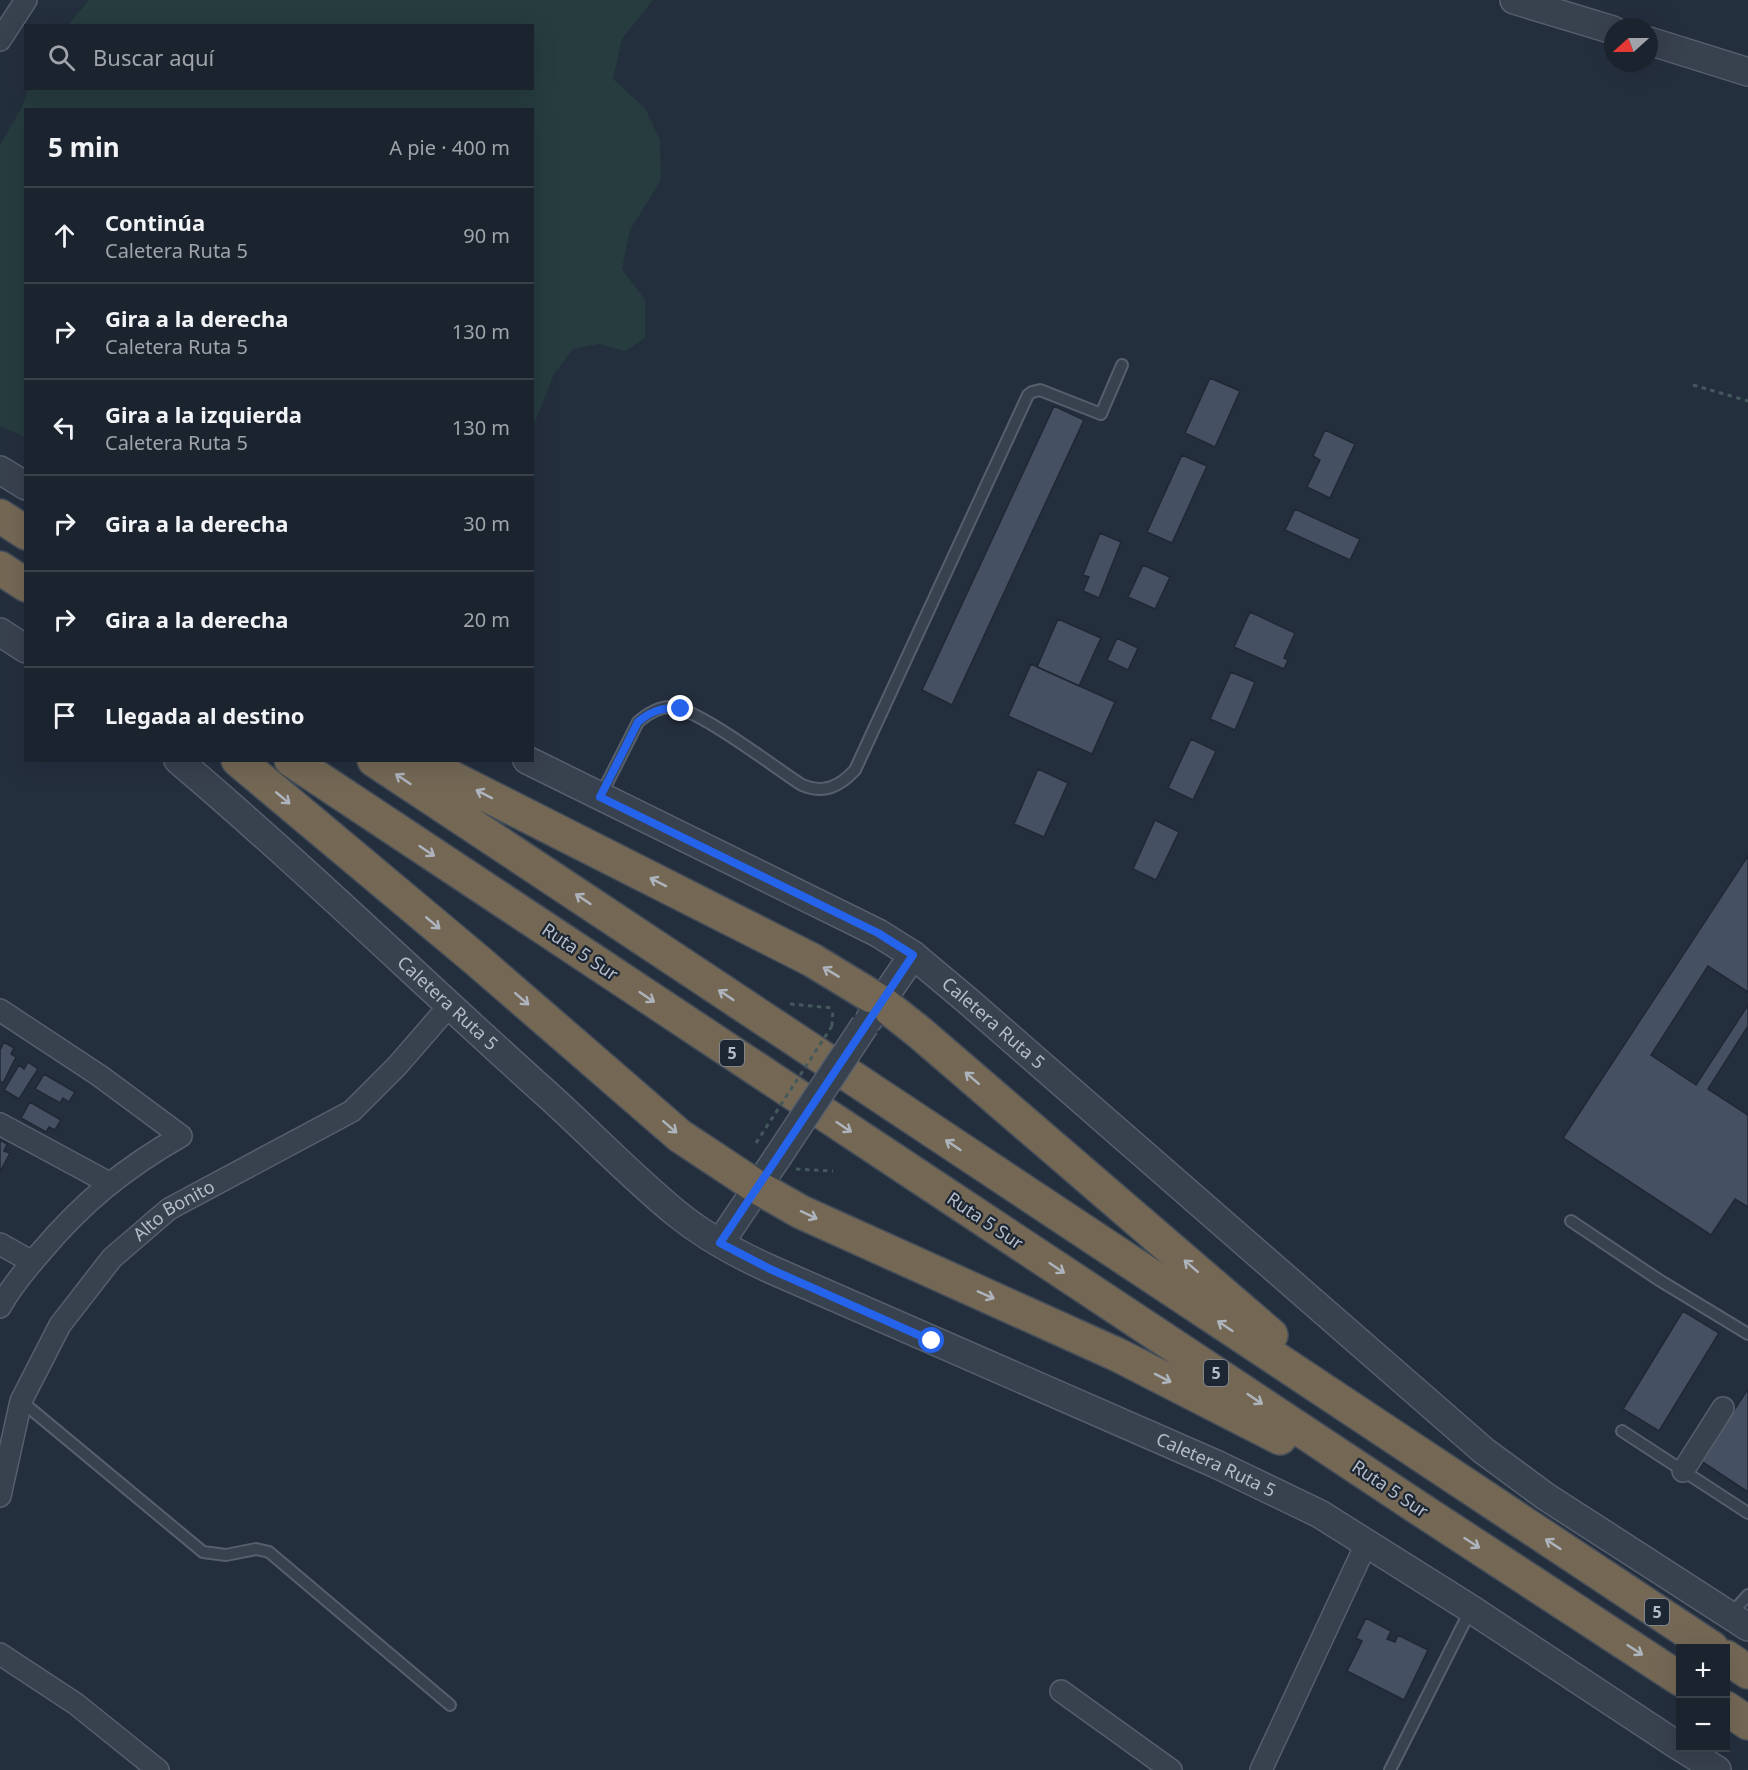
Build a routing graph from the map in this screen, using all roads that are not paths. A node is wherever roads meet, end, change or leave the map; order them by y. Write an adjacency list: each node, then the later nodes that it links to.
1 (26, 0): 4 (street)
2 (1514, 0): 3 (street)
3 (1604, 27)
4 (0, 40)
5 (1658, 44): 6 (street)
6 (1748, 72)
7 (1122, 366): 22 (lane)
8 (0, 470): 9 (street)
9 (24, 485)
10 (0, 516): 11 (highway)
11 (24, 532)
12 (0, 568): 13 (highway)
13 (24, 584)
14 (0, 632): 15 (street)
15 (24, 648)
16 (180, 762): 24 (street, Caletera Ruta 5)
17 (240, 762): 29 (highway, one-way to 29)
18 (294, 762): 42 (highway, Ruta 5 Sur / 5, one-way to 42)
19 (377, 762): 38 (highway, 5, one-way to 19)
20 (421, 762): 26 (highway, one-way to 20)
21 (531, 762): 22 (street, Caletera Ruta 5)
22 (600, 797): 23 (street, Caletera Ruta 5)
23 (913, 955): 26 (street); 47 (street, Caletera Ruta 5)
24 (449, 1006): 31 (street, Caletera Ruta 5); 36 (street, Alto Bonito)
25 (0, 1010): 28 (street)
26 (873, 1014): 29 (street, bridge); 38 (highway, one-way to 26)
27 (0, 1124): 28 (street)
28 (109, 1184): 33 (street)
29 (757, 1187): 31 (street); 42 (highway, one-way to 42)
30 (1571, 1221): 35 (lane)
31 (720, 1243): 44 (street, Caletera Ruta 5)
32 (0, 1244): 33 (street)
33 (32, 1262): 34 (street)
34 (0, 1307)
35 (1748, 1334)
36 (21, 1401): 41 (street, Alto Bonito); 54 (lane)
37 (1723, 1408): 40 (street)
38 (1379, 1428): 48 (highway, 5, one-way to 38)
39 (1622, 1431): 40 (lane)
40 (1683, 1471): 43 (lane)
41 (0, 1496)
42 (1423, 1511): 52 (highway, Ruta 5 Sur / 5, one-way to 52)
43 (1748, 1513)
44 (1367, 1542): 46 (street, Caletera Ruta 5); 61 (street)
45 (1748, 1595): 47 (lane)
46 (1471, 1609): 57 (street, Caletera Ruta 5); 62 (lane)
47 (1739, 1621)
48 (1706, 1644)
49 (0, 1654): 59 (street)
50 (1730, 1660): 51 (highway)
51 (1748, 1672)
52 (1676, 1676)
53 (1061, 1691): 60 (street)
54 (450, 1705)
55 (1730, 1711): 56 (highway)
56 (1748, 1723)
57 (1676, 1744)
58 (1689, 1752): 63 (street, Caletera Ruta 5)
59 (158, 1770)
60 (1171, 1770)
61 (1261, 1770)
62 (1390, 1770)
63 (1717, 1770)

